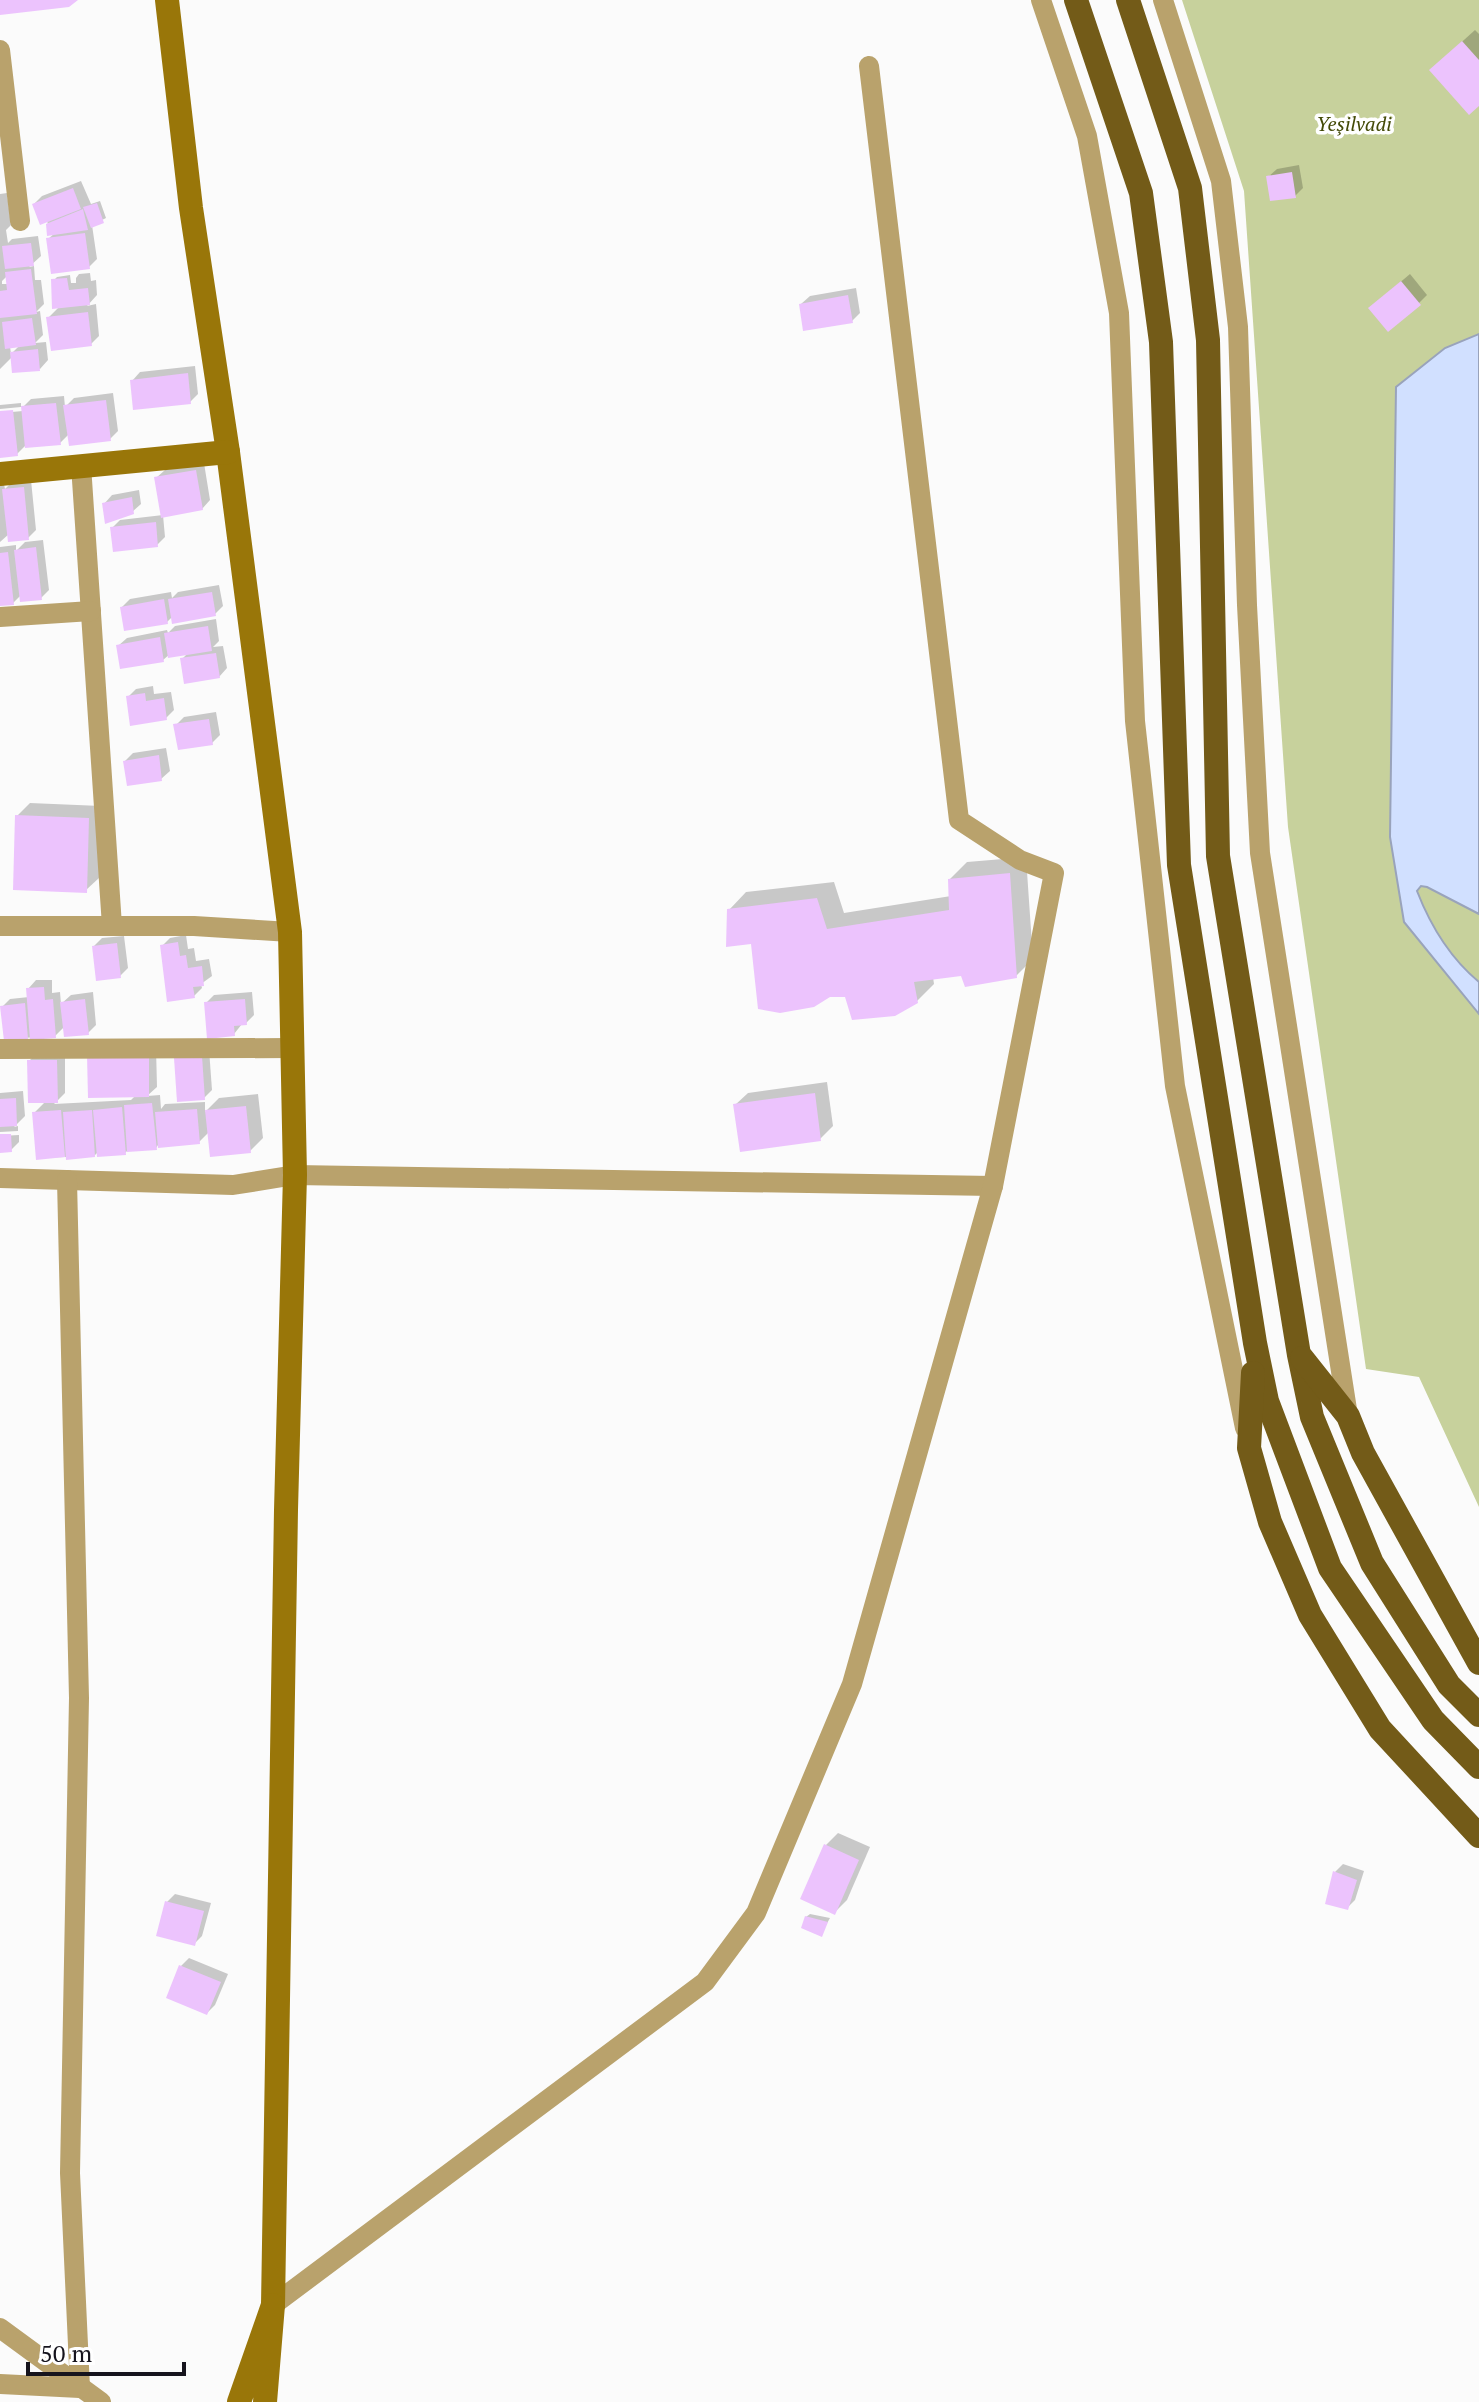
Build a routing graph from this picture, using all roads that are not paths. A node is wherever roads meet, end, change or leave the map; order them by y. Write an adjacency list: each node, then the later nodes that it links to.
1 (167, 0): 9 (street)
2 (1041, 0): 26 (street)
3 (1076, 0): 23 (main road)
4 (1128, 0): 24 (main road)
5 (1163, 0): 25 (street)
6 (0, 50): 8 (street)
7 (869, 66): 22 (street)
8 (20, 221)
9 (228, 452): 10 (street); 16 (street)
10 (81, 465): 11 (street); 12 (street)
11 (0, 474)
12 (91, 611): 13 (street); 15 (street)
13 (0, 617)
14 (0, 926): 15 (street)
15 (112, 926): 16 (street)
16 (290, 932): 17 (street)
17 (292, 1048): 18 (street); 19 (street)
18 (0, 1049)
19 (295, 1175): 21 (street); 22 (street); 31 (street)
20 (0, 1178): 21 (street)
21 (67, 1180): 34 (street)
22 (993, 1186): 31 (street)
23 (1255, 1343): 26 (main road); 29 (main road)
24 (1299, 1355): 25 (main road); 28 (main road)
25 (1348, 1416): 27 (main road)
26 (1249, 1448): 30 (main road)
27 (1479, 1663)
28 (1479, 1715)
29 (1479, 1767)
30 (1479, 1836)
31 (273, 2305): 36 (street); 37 (street)
32 (0, 2328): 34 (street)
33 (0, 2384): 34 (street)
34 (80, 2388): 35 (street)
35 (101, 2402)
36 (239, 2402)
37 (265, 2402)

